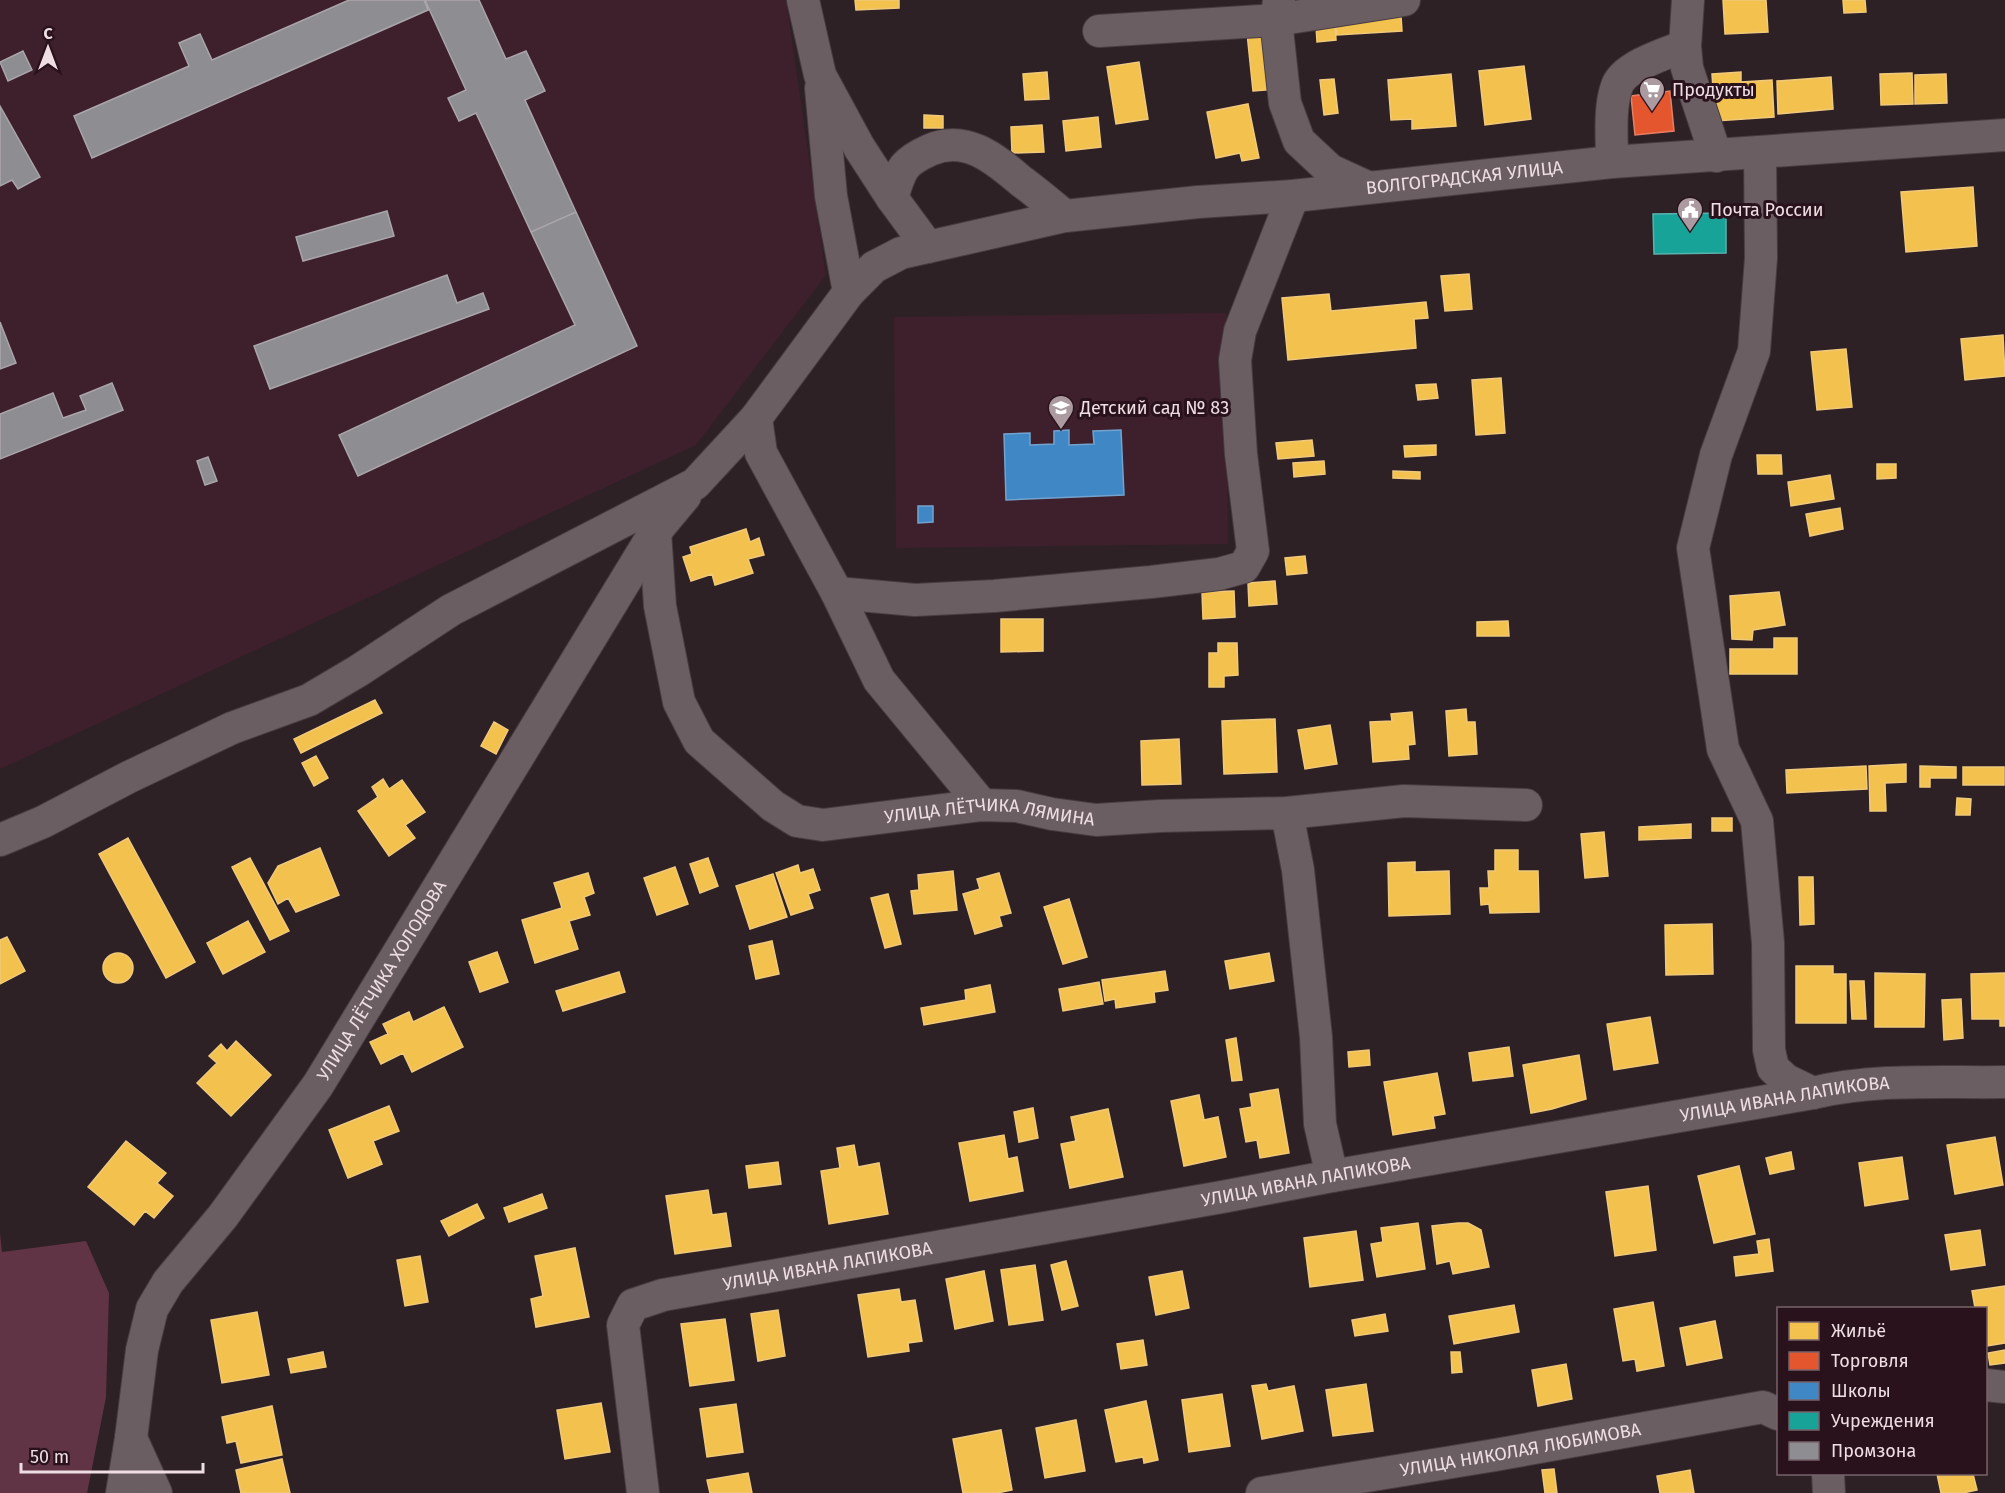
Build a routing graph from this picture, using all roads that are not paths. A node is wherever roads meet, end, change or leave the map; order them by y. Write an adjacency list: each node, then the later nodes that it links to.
1 (803, 0): 7 (street)
2 (1404, 0): 4 (street)
3 (1688, 0): 6 (street)
4 (1277, 10): 5 (street); 12 (street)
5 (1099, 31)
6 (1685, 46): 10 (street); 11 (street)
7 (820, 75): 14 (street); 17 (street)
8 (2005, 135): 9 (street, ВОЛГОГРАДСКАЯ УЛИЦА)
9 (1760, 152): 10 (street, ВОЛГОГРАДСКАЯ УЛИЦА); 26 (street)
10 (1716, 156): 11 (street, ВОЛГОГРАДСКАЯ УЛИЦА)
11 (1612, 162): 12 (street, ВОЛГОГРАДСКАЯ УЛИЦА)
12 (1367, 187): 13 (street, ВОЛГОГРАДСКАЯ УЛИЦА)
13 (1293, 196): 15 (street, ВОЛГОГРАДСКАЯ УЛИЦА); 21 (street)
14 (892, 198): 15 (street); 16 (street)
15 (1065, 216): 16 (street, ВОЛГОГРАДСКАЯ УЛИЦА)
16 (927, 247): 17 (street, ВОЛГОГРАДСКАЯ УЛИЦА)
17 (849, 292): 18 (street, УЛИЦА ЛЁТЧИКА ХОЛОДОВА)
18 (756, 418): 19 (street, УЛИЦА ЛЁТЧИКА ХОЛОДОВА); 21 (street)
19 (695, 484): 20 (street, УЛИЦА ЛЁТЧИКА ХОЛОДОВА); 25 (street)
20 (655, 532): 22 (street, УЛИЦА ЛЁТЧИКА ЛЯМИНА); 34 (street, УЛИЦА ЛЁТЧИКА ХОЛОДОВА)
21 (837, 593): 22 (street)
22 (982, 805): 24 (street, УЛИЦА ЛЁТЧИКА ЛЯМИНА)
23 (1526, 805): 24 (street, УЛИЦА ЛЁТЧИКА ЛЯМИНА)
24 (1287, 813): 30 (street)
25 (0, 840)
26 (1769, 1050): 28 (street); 29 (street)
27 (2005, 1082): 28 (street, УЛИЦА ИВАНА ЛАПИКОВА)
28 (1813, 1093): 29 (street, УЛИЦА ИВАНА ЛАПИКОВА)
29 (1735, 1106): 30 (street, УЛИЦА ИВАНА ЛАПИКОВА)
30 (1332, 1176): 38 (street, УЛИЦА ИВАНА ЛАПИКОВА)
31 (1987, 1385): 32 (street)
32 (2005, 1387)
33 (1777, 1413): 39 (street, УЛИЦА НИКОЛАЯ ЛЮБИМОВА)
34 (131, 1438): 36 (street, УЛИЦА ЛЁТЧИКА ХОЛОДОВА); 37 (street)
35 (1828, 1475): 40 (street)
36 (122, 1493)
37 (156, 1493)
38 (643, 1493)
39 (1262, 1493)
40 (1829, 1493)

